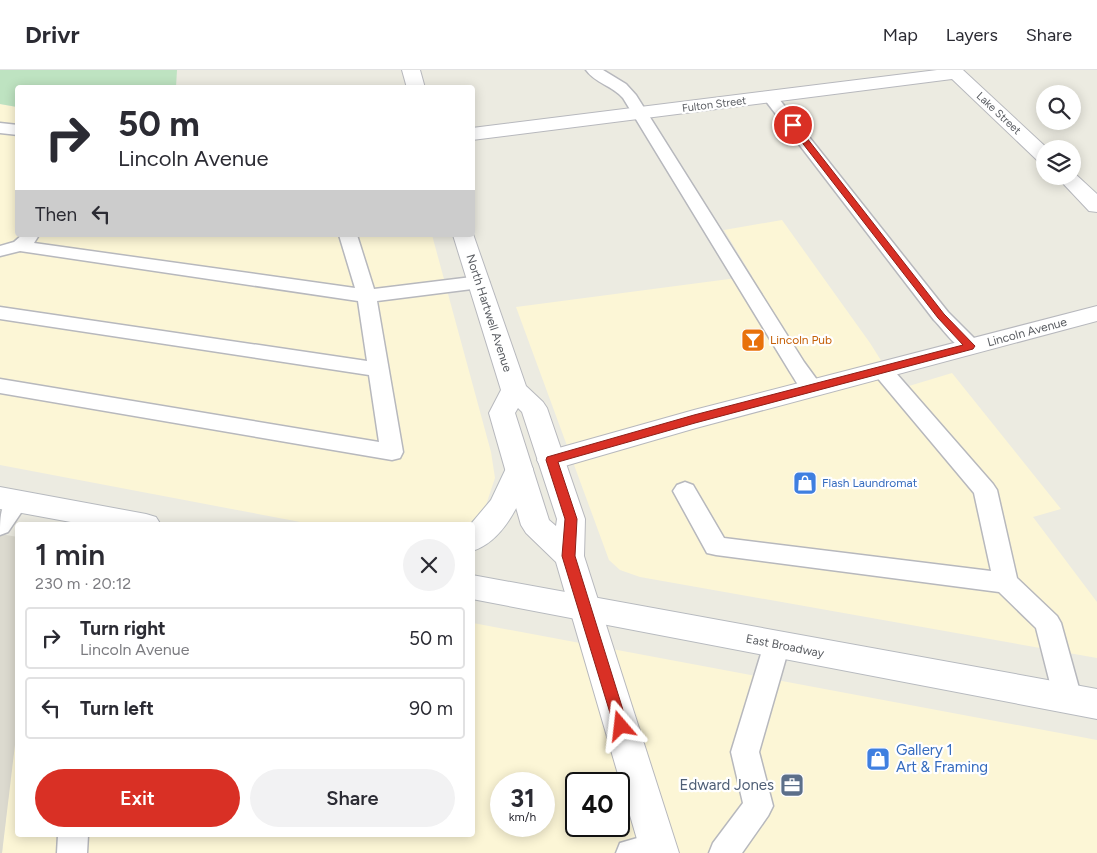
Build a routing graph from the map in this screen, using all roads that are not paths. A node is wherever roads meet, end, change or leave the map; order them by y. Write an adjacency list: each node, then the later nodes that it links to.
1 (410, 70): 4 (street)
2 (593, 70): 6 (lane)
3 (955, 72): 5 (street, Fulton Street); 10 (street, Lake Street)
4 (415, 85)
5 (770, 97): 6 (street, Fulton Street); 21 (lane)
6 (641, 113): 9 (street, Fulton Street); 25 (lane)
7 (0, 128): 8 (lane)
8 (15, 130)
9 (475, 134)
10 (1036, 148)
11 (1075, 185): 12 (street)
12 (1097, 206)
13 (349, 237): 18 (lane)
14 (465, 237): 17 (street, North Hartwell Avenue)
15 (26, 241): 16 (lane); 18 (lane)
16 (0, 251)
17 (480, 282): 18 (lane); 26 (street, North Hartwell Avenue)
18 (367, 296): 22 (lane)
19 (0, 313): 22 (lane)
20 (1097, 313): 21 (street, Lincoln Avenue)
21 (970, 346): 23 (street, Lincoln Avenue)
22 (379, 370): 24 (lane)
23 (882, 370): 25 (street, Lincoln Avenue); 35 (lane)
24 (0, 386)
25 (812, 388): 27 (street, Lincoln Avenue)
26 (514, 390): 27 (street); 28 (street)
27 (551, 460): 34 (street)
28 (520, 469): 33 (street); 34 (street)
29 (685, 491): 35 (lane)
30 (8, 499): 31 (street); 32 (lane)
31 (130, 522)
32 (0, 526)
33 (475, 538)
34 (569, 556): 37 (street)
35 (1006, 583): 39 (lane)
36 (475, 588): 37 (street, East Broadway)
37 (585, 608): 38 (street, East Broadway); 41 (street)
38 (777, 644): 39 (street, East Broadway); 43 (lane)
39 (1083, 701)
40 (73, 837): 42 (lane)
41 (650, 851)
42 (72, 853)
43 (724, 853)

